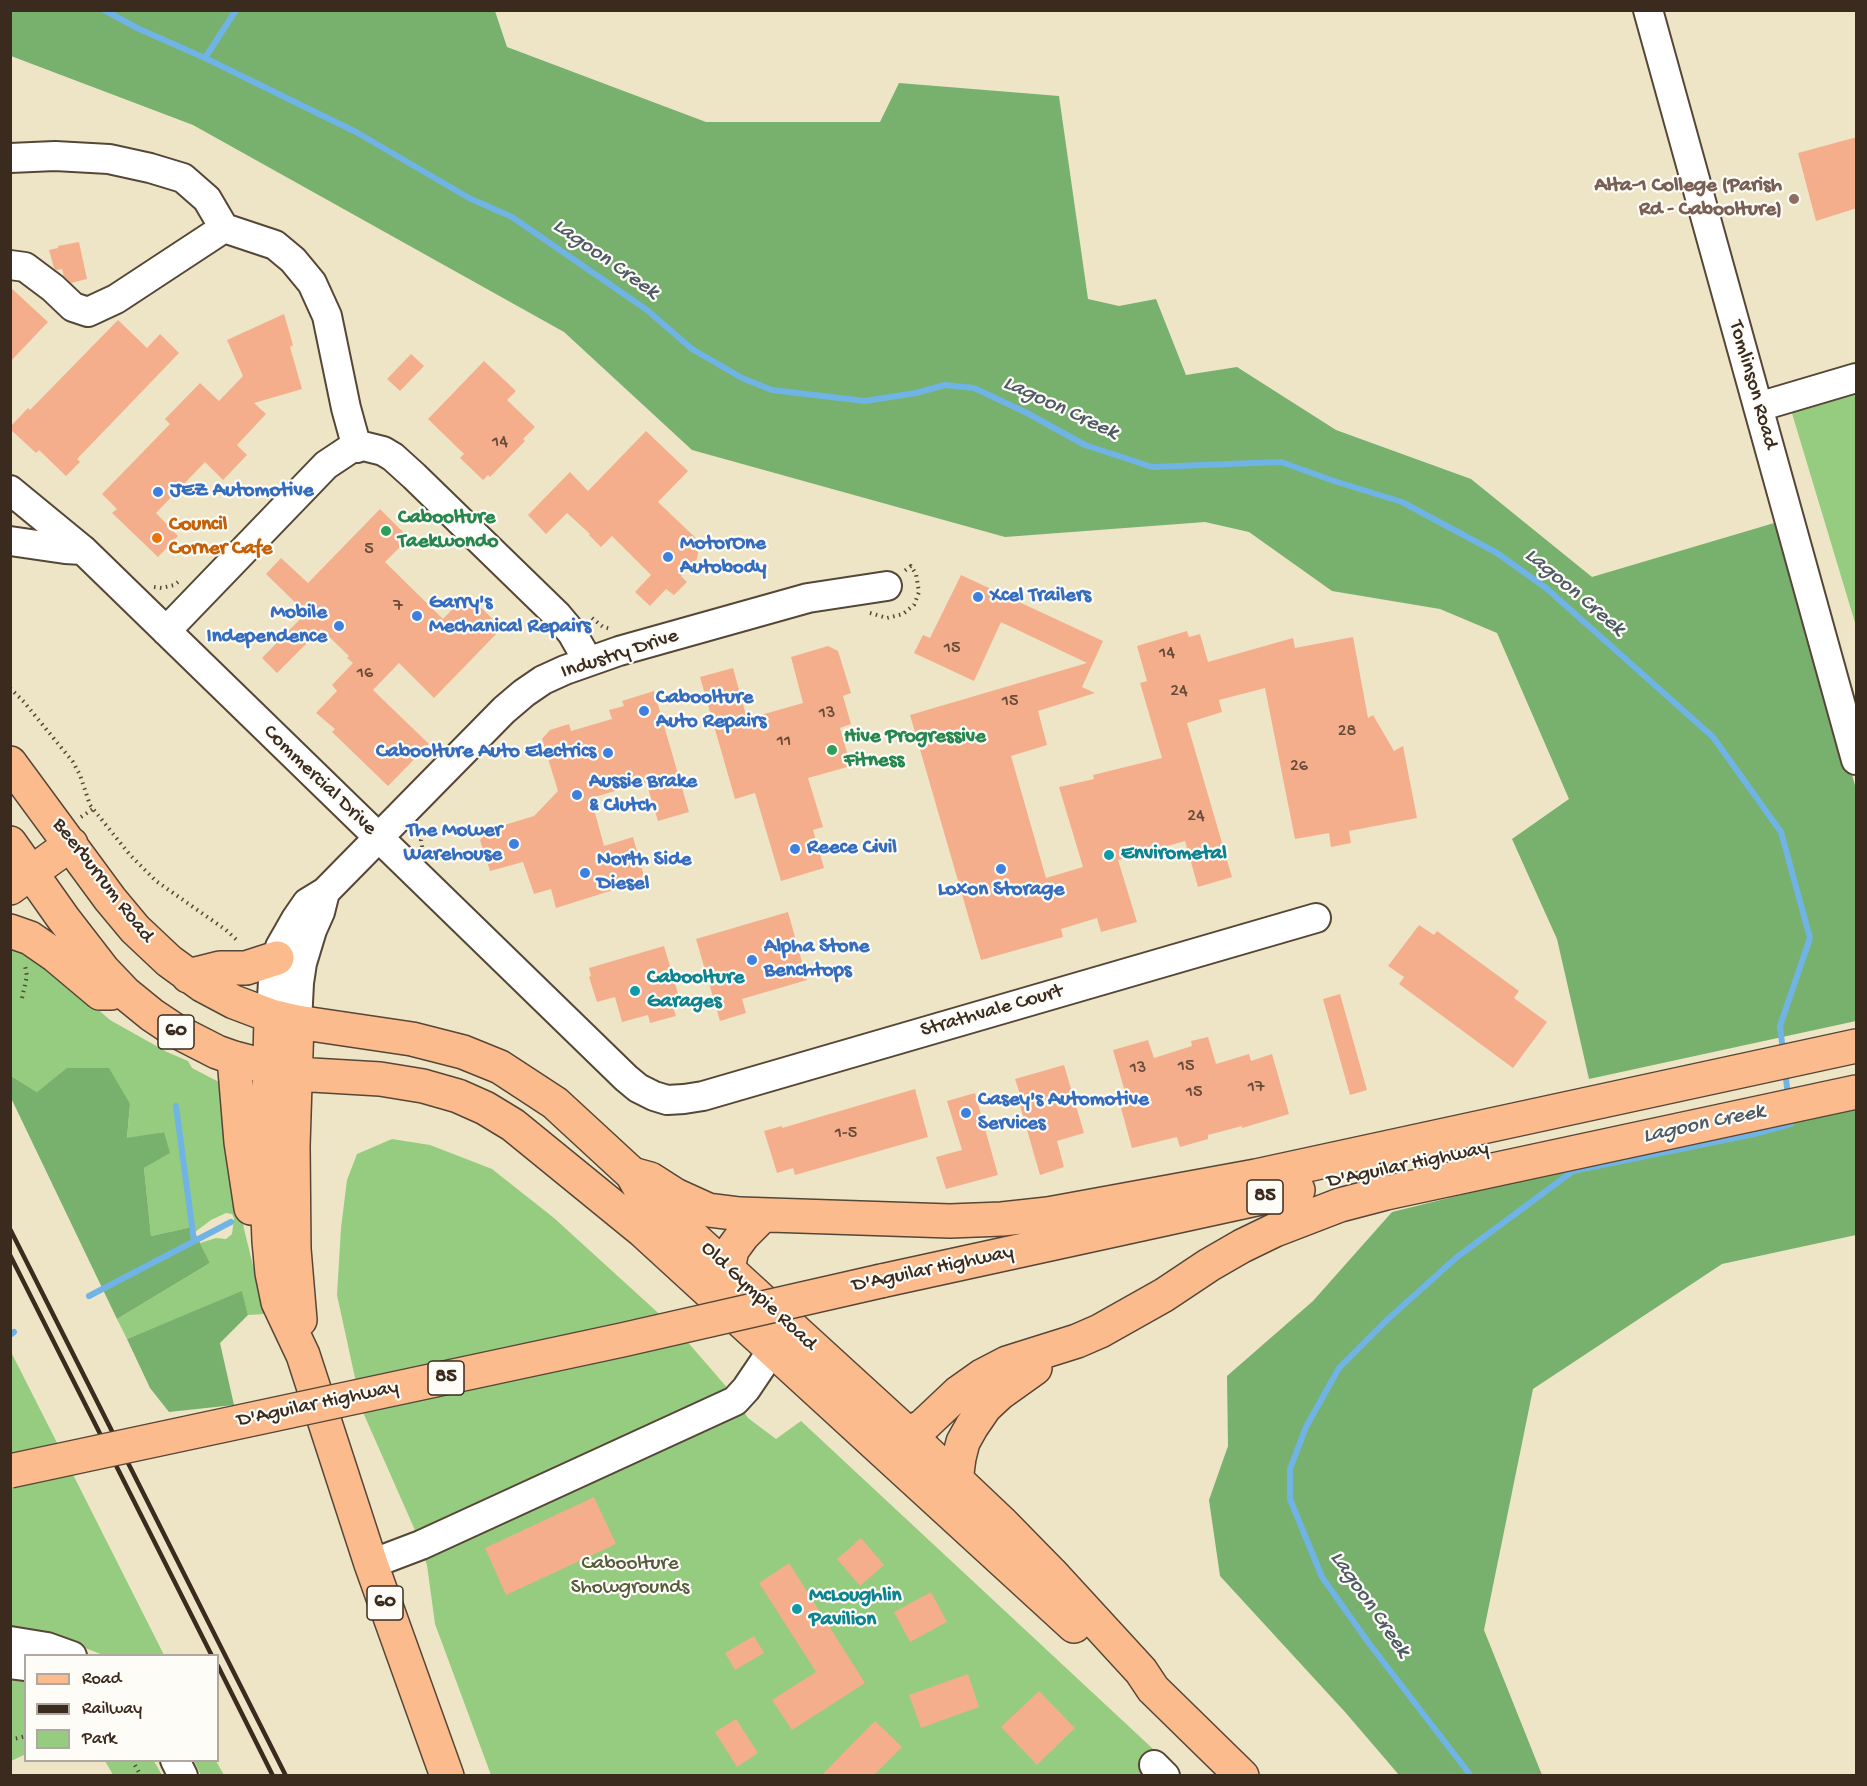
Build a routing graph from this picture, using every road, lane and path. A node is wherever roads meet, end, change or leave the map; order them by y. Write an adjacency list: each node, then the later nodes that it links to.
1 (1648, 10): 6 (street, Tomlinson Road)
2 (10, 158): 3 (street)
3 (224, 228): 4 (street); 7 (street)
4 (10, 265)
5 (1857, 378): 6 (street)
6 (1758, 407): 20 (street, Tomlinson Road)
7 (357, 448): 17 (street); 18 (street)
8 (11, 492): 10 (street, Commercial Drive)
9 (10, 541): 10 (street)
10 (83, 550): 17 (street, Commercial Drive)
11 (184, 577): 12 (path)
12 (151, 586)
13 (887, 586): 14 (path); 18 (street, Industry Drive)
14 (868, 612)
15 (587, 613): 16 (path)
16 (621, 630)
17 (166, 631): 23 (street, Commercial Drive)
18 (588, 661): 23 (street, Industry Drive)
19 (10, 688): 32 (path)
20 (1857, 760)
21 (10, 763): 26 (main road, Beerburrum Road / 60)
22 (427, 823): 25 (path)
23 (378, 839): 28 (street, Industry Drive); 42 (street, Commercial Drive)
24 (10, 843): 27 (main road, 60)
25 (423, 850)
26 (75, 851): 27 (main road); 35 (main road, Beerburrum Road / 60)
27 (30, 885): 30 (main road); 36 (main road, 60)
28 (325, 892): 33 (street, Industry Drive); 38 (street, Industry Drive)
29 (1317, 918): 42 (street, Strathvale Court)
30 (10, 919)
31 (10, 931): 36 (main road)
32 (242, 946)
33 (277, 958): 35 (main road); 38 (street, Industry Drive)
34 (26, 959): 37 (path)
35 (188, 976): 38 (main road, Beerburrum Road / 60)
36 (125, 993): 39 (main road, 60)
37 (22, 998)
38 (284, 1019): 40 (main road, 60); 44 (main road, Old Gympie Road)
39 (234, 1058): 40 (main road, 60); 46 (main road, 60)
40 (283, 1071): 46 (main road, 60); 48 (main road, Old Gympie Road); 51 (main road, 60)
41 (1851, 1075): 43 (main road); 43 (main road)
42 (667, 1100)
43 (1401, 1167): 45 (main road); 50 (main road); 54 (main road, D'Aguilar Highway / 85, bridge)
44 (632, 1174): 45 (main road); 47 (main road, Old Gympie Road)
45 (762, 1216): 47 (main road)
46 (268, 1241): 51 (main road, 60)
47 (728, 1269): 48 (main road); 52 (main road, Old Gympie Road)
48 (744, 1323): 49 (main road, Old Gympie Road)
49 (773, 1349): 53 (main road, Old Gympie Road); 56 (street)
50 (1046, 1351): 52 (main road); 55 (main road)
51 (303, 1354): 56 (main road, 60)
52 (908, 1434): 53 (main road); 55 (main road, Old Gympie Road)
53 (872, 1440): 59 (main road, Old Gympie Road)
54 (10, 1471)
55 (956, 1480): 59 (main road, Old Gympie Road)
56 (372, 1564): 64 (main road, 60)
57 (10, 1641): 58 (street)
58 (66, 1654)
59 (1153, 1689): 65 (main road, Old Gympie Road)
60 (133, 1762): 62 (path)
61 (176, 1762): 63 (street)
62 (141, 1776)
63 (183, 1776)
64 (447, 1776)
65 (1242, 1776)

